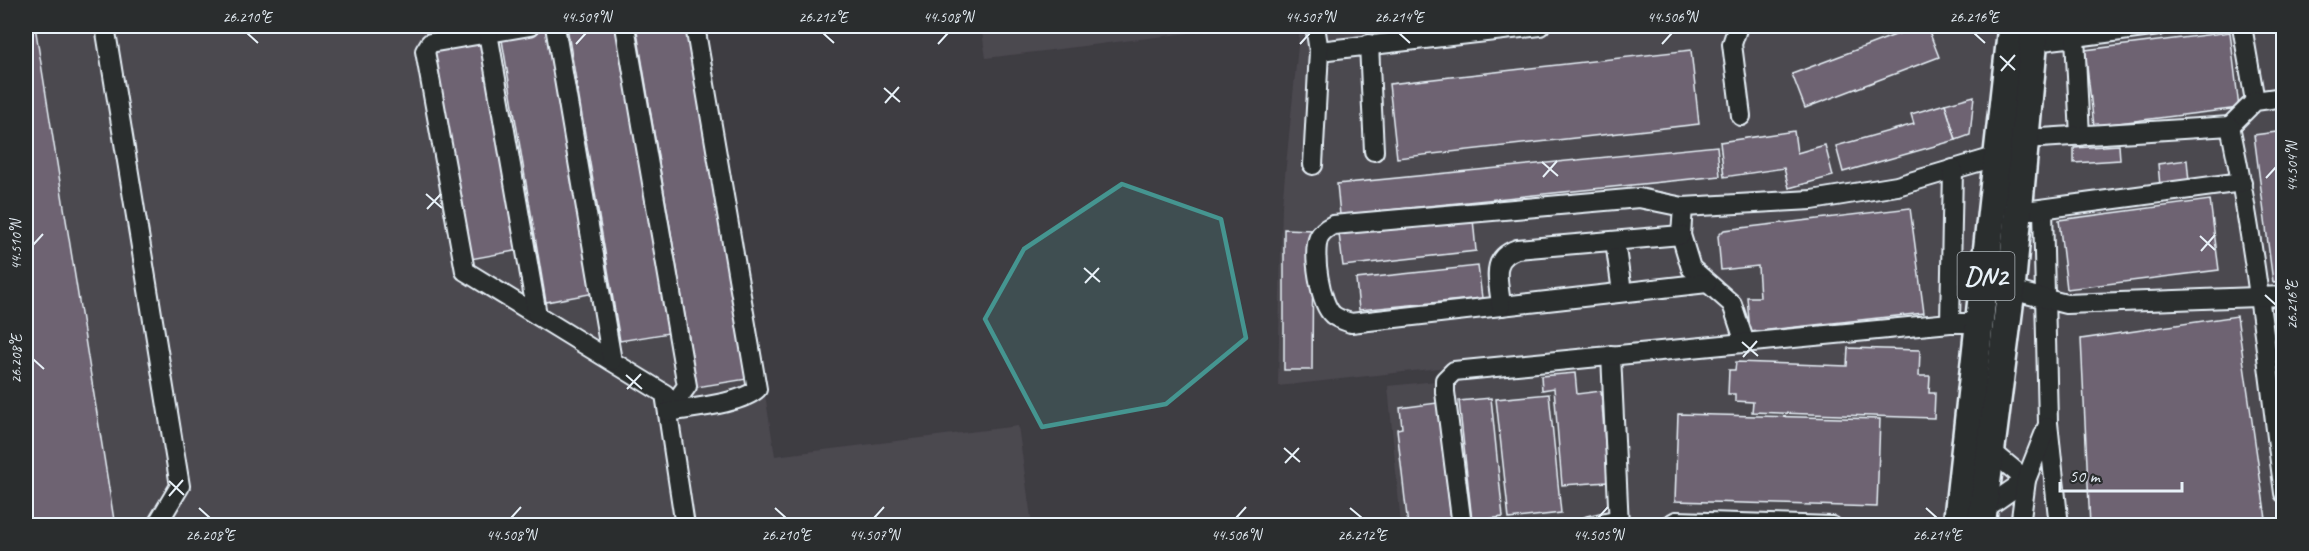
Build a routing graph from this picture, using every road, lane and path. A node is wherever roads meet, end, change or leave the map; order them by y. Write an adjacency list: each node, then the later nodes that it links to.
1 (105, 26): 53 (lane)
2 (530, 26): 12 (lane)
3 (555, 26): 44 (lane)
4 (625, 26): 46 (lane)
5 (695, 26): 46 (lane)
6 (1315, 26): 16 (lane)
7 (1540, 26): 15 (lane)
8 (1738, 26): 19 (lane)
9 (2012, 26): 24 (highway, DN2)
10 (2159, 26): 14 (lane)
11 (2242, 26): 18 (lane)
12 (488, 33): 39 (lane); 39 (lane)
13 (2035, 34): 14 (lane); 22 (highway, DN2)
14 (2074, 37): 21 (lane)
15 (1369, 44): 16 (lane); 23 (lane)
16 (1319, 51): 25 (lane)
17 (2283, 97): 18 (lane)
18 (2254, 100): 20 (lane)
19 (1741, 116)
20 (2230, 126): 21 (lane); 27 (lane)
21 (2080, 136): 22 (lane)
22 (2024, 139): 29 (highway, DN2)
23 (1374, 150)
24 (1998, 156): 26 (lane); 41 (highway, DN2)
25 (1313, 165)
26 (1953, 169): 28 (lane); 40 (lane)
27 (2242, 182): 29 (lane); 36 (lane)
28 (1683, 207): 30 (lane); 38 (lane)
29 (2031, 210): 33 (highway, DN2); 37 (lane)
30 (1681, 235): 31 (lane); 32 (lane)
31 (1616, 241): 34 (lane); 38 (lane)
32 (1707, 282): 34 (lane); 42 (lane)
33 (2011, 290): 37 (lane); 48 (highway, DN2)
34 (1622, 292): 38 (lane)
35 (2283, 296): 36 (lane)
36 (2259, 298): 37 (lane); 45 (lane)
37 (2043, 299): 47 (lane)
38 (1501, 306)
39 (537, 315): 44 (lane)
40 (1950, 323): 41 (lane); 42 (lane)
41 (1981, 323): 59 (highway, DN2)
42 (1745, 343): 43 (lane)
43 (1611, 355): 52 (lane); 55 (lane)
44 (612, 361): 46 (lane)
45 (2277, 394): 50 (lane)
46 (668, 412): 54 (lane)
47 (2048, 423): 49 (lane); 61 (lane)
48 (1989, 449): 49 (lane); 51 (highway, DN2)
49 (2026, 480): 51 (lane); 60 (lane)
50 (2283, 493)
51 (1982, 518)
52 (1619, 522): 56 (lane)
53 (156, 525)
54 (685, 525)
55 (1462, 525)
56 (1590, 525)
57 (1667, 525): 58 (lane)
58 (1832, 525)
59 (1957, 525)
60 (2020, 525)
61 (2060, 525)

